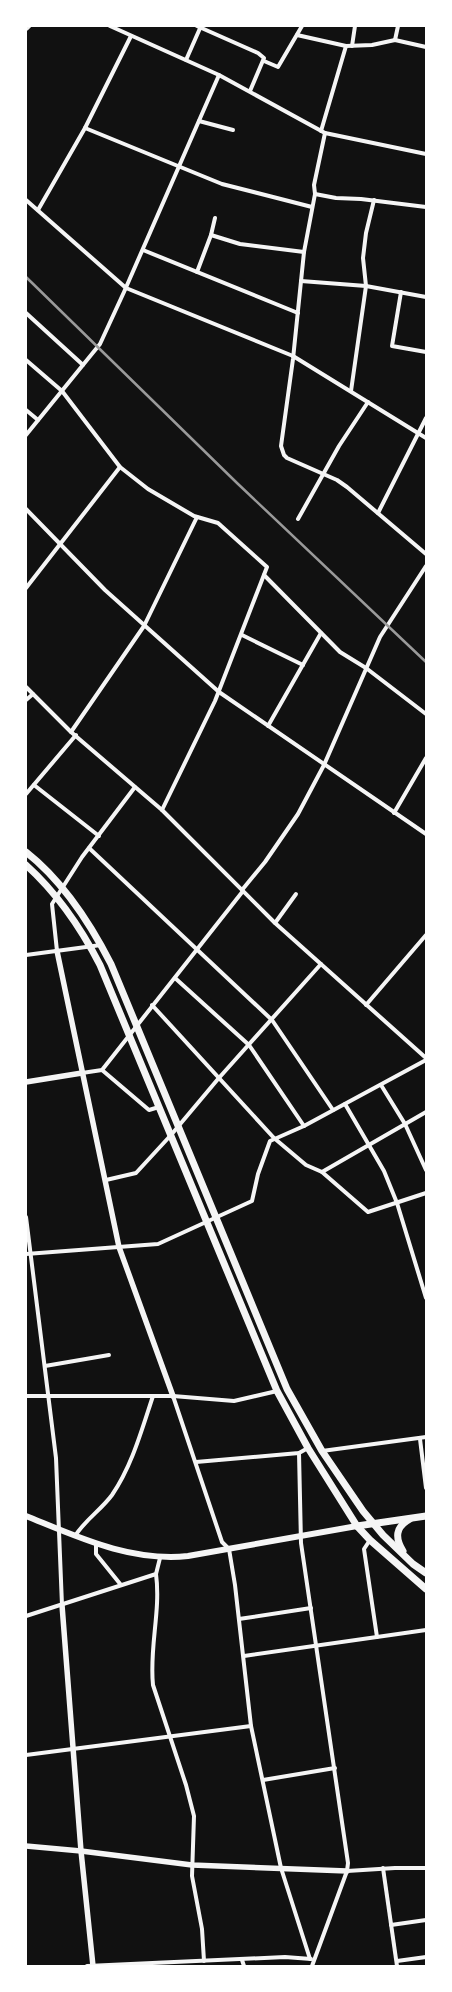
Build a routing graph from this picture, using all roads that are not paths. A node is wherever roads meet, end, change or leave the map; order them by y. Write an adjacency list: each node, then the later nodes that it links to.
1 (28, 26): 7 (main road)
2 (110, 26): 9 (street)
3 (302, 26): 8 (street)
4 (354, 26): 12 (street)
5 (398, 26): 10 (street)
6 (200, 27): 14 (street); 15 (street)
7 (26, 28)
8 (298, 35): 11 (street); 15 (street)
9 (131, 36): 14 (street); 19 (street)
10 (395, 40): 12 (street); 13 (street)
11 (346, 46): 12 (street); 21 (street)
12 (352, 46)
13 (426, 47)
14 (186, 60): 16 (street)
15 (264, 61): 17 (street)
16 (219, 75): 17 (street); 18 (street)
17 (250, 91): 21 (street)
18 (199, 121): 20 (street); 23 (street)
19 (85, 128): 23 (street); 29 (street)
20 (233, 130)
21 (323, 132): 22 (street); 24 (street)
22 (426, 154)
23 (179, 167): 27 (street); 32 (street)
24 (315, 194): 26 (street); 27 (street)
25 (26, 200): 29 (street)
26 (374, 200): 28 (street); 36 (street)
27 (312, 207): 33 (street)
28 (426, 207)
29 (38, 210): 37 (street)
30 (215, 218): 31 (street)
31 (211, 235): 33 (street); 34 (street)
32 (143, 250): 34 (street); 37 (street)
33 (304, 252): 35 (street)
34 (197, 272): 41 (street)
35 (301, 281): 36 (street); 41 (street)
36 (366, 286): 38 (street); 47 (street)
37 (126, 288): 43 (street); 45 (street)
38 (401, 292): 39 (street); 42 (street)
39 (426, 297)
40 (26, 313): 45 (street)
41 (298, 313): 43 (street)
42 (426, 352)
43 (294, 356): 47 (street); 56 (street)
44 (26, 360): 46 (street)
45 (83, 365): 46 (street)
46 (62, 391): 51 (street); 55 (street)
47 (351, 391): 48 (street)
48 (368, 402): 52 (street); 56 (street)
49 (26, 410): 51 (street)
50 (426, 418): 52 (street)
51 (38, 420): 53 (street)
52 (418, 433): 54 (street); 58 (street)
53 (26, 435)
54 (426, 438)
55 (120, 467): 59 (street); 61 (street)
56 (323, 473): 58 (street); 60 (street)
57 (26, 509): 61 (street)
58 (378, 513): 62 (street)
59 (197, 516): 64 (street); 66 (street)
60 (298, 519)
61 (60, 544): 65 (street); 66 (street)
62 (426, 554)
63 (426, 566): 70 (street)
64 (264, 575): 67 (street); 68 (street)
65 (26, 588)
66 (144, 626): 72 (street); 77 (street)
67 (321, 633): 69 (street); 70 (street)
68 (242, 635): 69 (street); 72 (street)
69 (303, 665): 76 (street)
70 (366, 668): 75 (street); 80 (street)
71 (26, 687): 73 (street)
72 (219, 692): 76 (street); 84 (street)
73 (32, 694): 74 (street); 77 (street)
74 (26, 700)
75 (426, 714)
76 (268, 726): 80 (street)
77 (71, 732): 78 (street)
78 (76, 735): 81 (street); 82 (street)
79 (426, 758): 85 (street)
80 (324, 764): 85 (street); 92 (street)
81 (34, 784): 83 (street); 87 (street)
82 (135, 787): 84 (street); 87 (street)
83 (26, 794)
84 (162, 810): 92 (street)
85 (394, 813): 86 (street)
86 (426, 834)
87 (99, 836): 88 (street)
88 (90, 848): 91 (street); 100 (street)
89 (26, 852): 91 (main road)
90 (26, 865): 94 (main road)
91 (62, 889): 94 (street); 98 (main road)
92 (243, 891): 95 (street); 100 (street)
93 (296, 894): 95 (street)
94 (57, 897): 99 (main road); 101 (street)
95 (275, 923): 103 (street)
96 (426, 935): 97 (street)
97 (424, 941): 105 (street)
98 (101, 945): 99 (street); 108 (main road)
99 (90, 947): 101 (street); 109 (main road)
100 (197, 950): 104 (street); 107 (street)
101 (57, 951): 102 (street); 113 (street)
102 (26, 955)
103 (321, 964): 105 (street); 107 (street)
104 (175, 978): 106 (street); 110 (street)
105 (366, 1004): 111 (street)
106 (152, 1005): 108 (street); 114 (street)
107 (272, 1020): 110 (street); 119 (street)
108 (136, 1028): 109 (street); 123 (main road)
109 (129, 1037): 112 (street); 118 (main road)
110 (249, 1045): 114 (street); 122 (street)
111 (426, 1059): 116 (street)
112 (102, 1070): 113 (street); 118 (street)
113 (82, 1073): 115 (street); 129 (street)
114 (218, 1079): 123 (street); 125 (street)
115 (26, 1082)
116 (381, 1085): 117 (street); 121 (street)
117 (344, 1104): 119 (street); 126 (street)
118 (159, 1107): 124 (main road)
119 (333, 1110): 122 (street)
120 (426, 1112): 121 (street)
121 (405, 1124): 126 (street); 127 (street)
122 (304, 1126): 125 (street)
123 (178, 1127): 124 (street); 133 (main road)
124 (171, 1136): 129 (street); 134 (main road)
125 (274, 1138): 128 (street); 133 (street)
126 (370, 1145): 128 (street); 131 (street)
127 (426, 1170)
128 (322, 1172): 131 (street)
129 (106, 1180): 135 (street)
130 (426, 1193): 131 (street)
131 (397, 1203): 137 (street)
132 (26, 1217): 136 (street)
133 (216, 1218): 134 (street); 150 (main road)
134 (207, 1222): 135 (street); 142 (main road)
135 (119, 1247): 136 (street); 146 (street)
136 (28, 1254): 141 (street)
137 (421, 1283): 138 (street); 139 (street)
138 (426, 1283)
139 (426, 1298)
140 (109, 1355): 141 (street)
141 (45, 1366): 144 (street)
142 (277, 1391): 146 (street); 149 (main road)
143 (26, 1396): 144 (street)
144 (48, 1396): 145 (street); 159 (street)
145 (153, 1396): 146 (street); 160 (street)
146 (173, 1396): 152 (street)
147 (420, 1438): 148 (street); 150 (street); 153 (street)
148 (426, 1438)
149 (308, 1448): 151 (street); 158 (main road)
150 (322, 1451): 157 (main road)
151 (299, 1453): 152 (street); 161 (street)
152 (196, 1462): 164 (street)
153 (426, 1488)
154 (26, 1516): 159 (main road)
155 (426, 1516): 156 (main road)
156 (414, 1518): 157 (main road); 166 (main road)
157 (373, 1523): 158 (main road); 166 (main road)
158 (357, 1526): 161 (main road); 162 (main road)
159 (58, 1529): 160 (main road); 171 (street)
160 (75, 1536): 163 (main road)
161 (300, 1536): 164 (main road); 172 (street)
162 (370, 1540): 170 (main road); 176 (street)
163 (96, 1544): 165 (main road); 169 (street)
164 (229, 1549): 165 (main road); 174 (street)
165 (160, 1558): 168 (street)
166 (413, 1564): 167 (main road)
167 (426, 1573)
168 (156, 1574): 169 (street); 180 (street)
169 (121, 1585): 171 (street)
170 (426, 1589)
171 (62, 1605): 173 (street); 181 (street)
172 (311, 1608): 174 (street); 177 (street)
173 (26, 1616)
174 (239, 1619): 178 (street)
175 (426, 1630): 176 (street)
176 (377, 1637): 177 (street)
177 (316, 1645): 178 (street); 183 (street)
178 (244, 1656): 179 (street)
179 (252, 1726): 180 (street); 184 (street)
180 (170, 1738): 181 (street); 187 (street)
181 (74, 1750): 182 (street); 186 (street)
182 (26, 1755)
183 (335, 1768): 184 (street); 191 (street)
184 (262, 1780): 188 (street)
185 (26, 1846): 186 (street)
186 (81, 1851): 187 (street); 201 (street)
187 (192, 1865): 188 (street); 197 (street)
188 (281, 1868): 191 (street); 195 (street)
189 (383, 1868): 190 (street); 191 (street); 193 (street)
190 (426, 1868)
191 (347, 1871): 195 (street)
192 (426, 1920): 193 (street)
193 (391, 1925): 199 (street)
194 (426, 1957): 199 (street)
195 (312, 1959): 196 (street); 203 (street)
196 (242, 1960): 197 (street); 202 (street)
197 (204, 1961): 198 (street)
198 (173, 1964): 201 (street)
199 (397, 1964)
200 (87, 1966): 201 (street)
201 (94, 1966)
202 (244, 1966)
203 (312, 1966)

